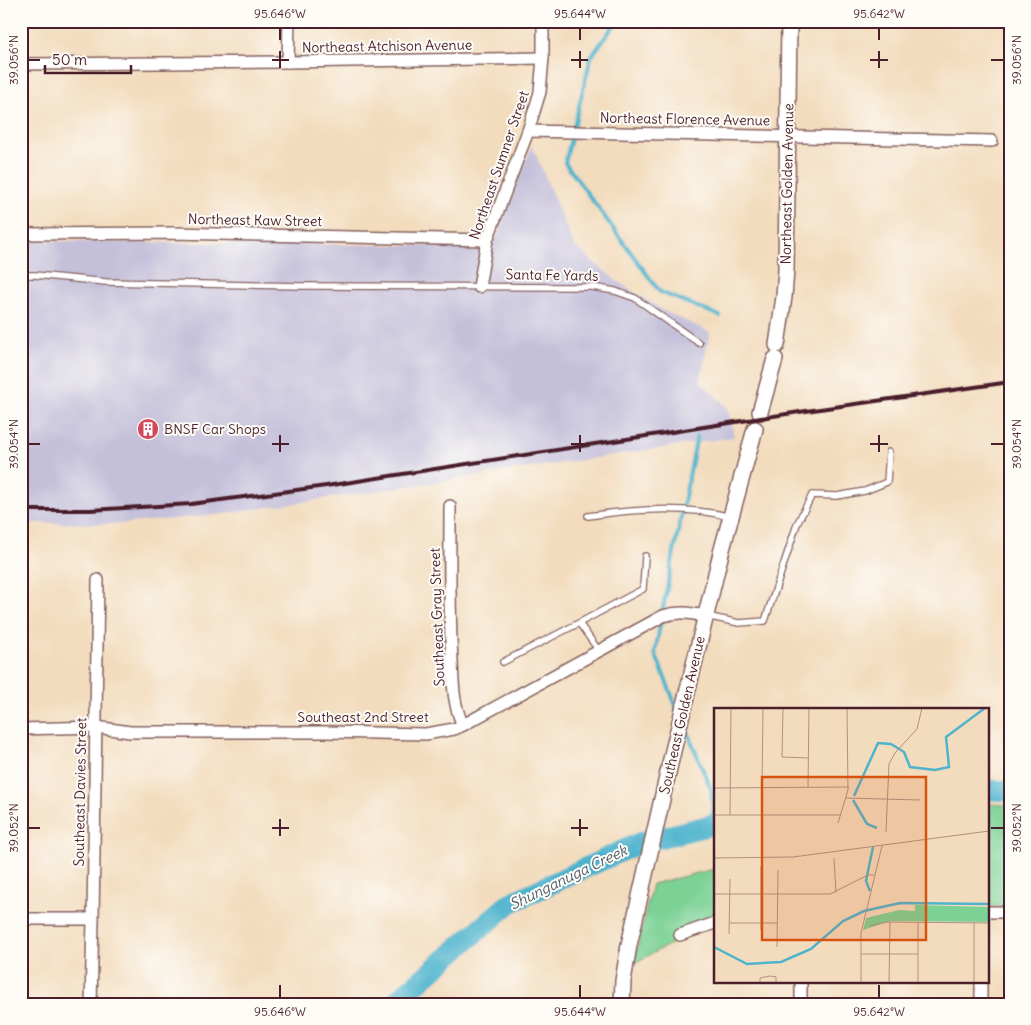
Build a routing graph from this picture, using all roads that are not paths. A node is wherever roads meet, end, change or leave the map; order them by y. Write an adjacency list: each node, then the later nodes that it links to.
1 (289, 21): 5 (street)
2 (543, 21): 4 (street, Northeast Sumner Street)
3 (789, 21): 8 (street, Northeast Golden Avenue)
4 (543, 58): 5 (street, Northeast Atchison Avenue); 7 (street, Northeast Sumner Street)
5 (288, 62): 6 (street, Northeast Atchison Avenue)
6 (21, 64)
7 (528, 131): 8 (street, Northeast Florence Avenue); 11 (street, Northeast Sumner Street)
8 (788, 136): 9 (street, Northeast Florence Avenue); 15 (street, Northeast Golden Avenue)
9 (992, 140)
10 (21, 234): 11 (street, Northeast Kaw Street)
11 (488, 240): 13 (street, Northeast Sumner Street)
12 (21, 275): 13 (lane, Santa Fe Yards)
13 (479, 287): 14 (lane, Santa Fe Yards)
14 (699, 342)
15 (760, 412)
16 (755, 429): 20 (street, Southeast Golden Avenue)
17 (889, 452): 23 (lane)
18 (450, 506): 27 (street, Southeast Gray Street)
19 (588, 516): 20 (lane)
20 (730, 517): 23 (street, Southeast Golden Avenue)
21 (645, 556): 24 (lane)
22 (98, 580): 28 (street, Southeast Davies Street)
23 (705, 616): 25 (street, Southeast 2nd Street); 39 (street, Southeast Golden Avenue)
24 (579, 623): 25 (lane); 26 (lane)
25 (599, 651): 27 (street, Southeast 2nd Street)
26 (504, 662)
27 (463, 725): 28 (street, Southeast 2nd Street)
28 (96, 727): 29 (street, Southeast 2nd Street); 33 (street, Southeast Davies Street)
29 (21, 729)
30 (988, 912): 31 (street)
31 (1010, 912)
32 (21, 919): 33 (street)
33 (93, 919): 38 (street, Southeast Davies Street)
34 (714, 923): 35 (street)
35 (680, 935)
36 (801, 982): 40 (street)
37 (981, 982): 41 (street)
38 (91, 1004)
39 (622, 1004)
40 (801, 1004)
41 (981, 1004)

